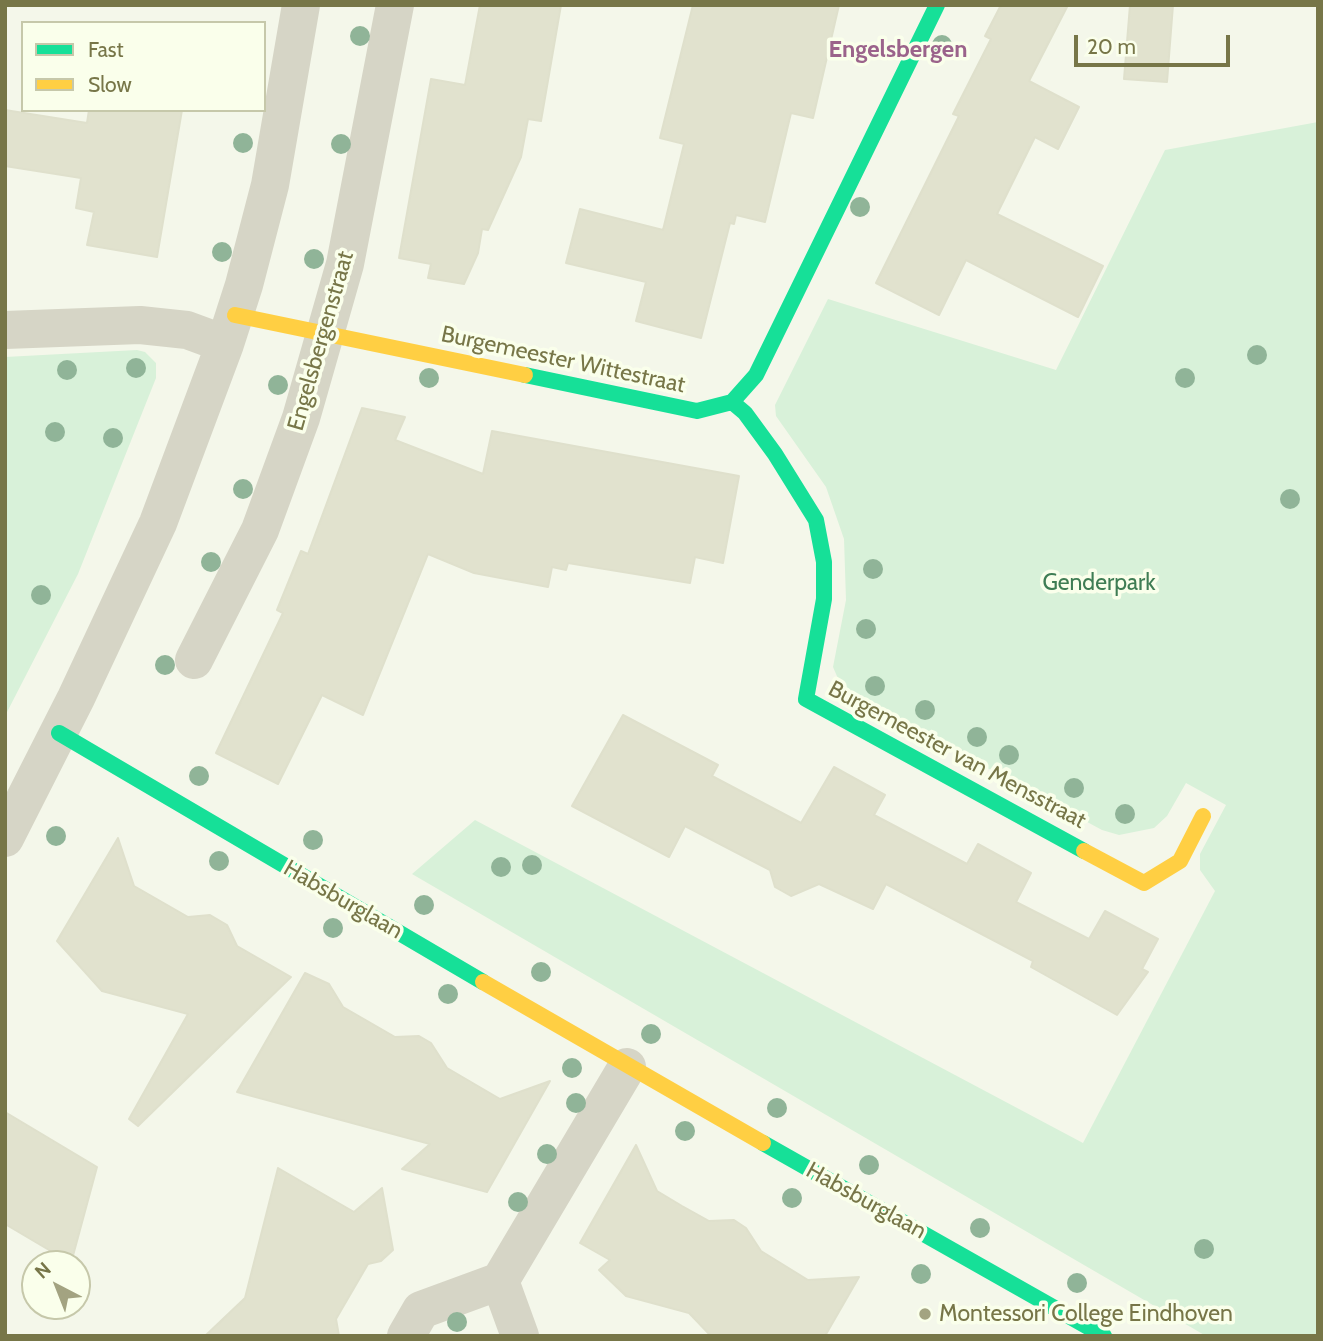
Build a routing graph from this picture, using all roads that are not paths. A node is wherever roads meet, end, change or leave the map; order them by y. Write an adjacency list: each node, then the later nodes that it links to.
1 (301, 5): 5 (street)
2 (395, 5): 6 (street, Engelsbergenstraat)
3 (937, 5): 7 (street)
4 (5, 330): 5 (street)
5 (230, 330): 6 (street, Burgemeester Wittestraat); 9 (street)
6 (325, 334): 7 (street, Burgemeester Wittestraat); 8 (street, Engelsbergenstraat)
7 (732, 402): 10 (street, Burgemeester van Mensstraat)
8 (194, 660)
9 (59, 733): 11 (street); 12 (street, Habsburglaan)
10 (1203, 816)
11 (5, 838)
12 (627, 1066): 13 (street); 16 (street, Habsburglaan)
13 (500, 1281): 14 (street); 15 (street)
14 (405, 1336)
15 (520, 1336)
16 (1104, 1336)

